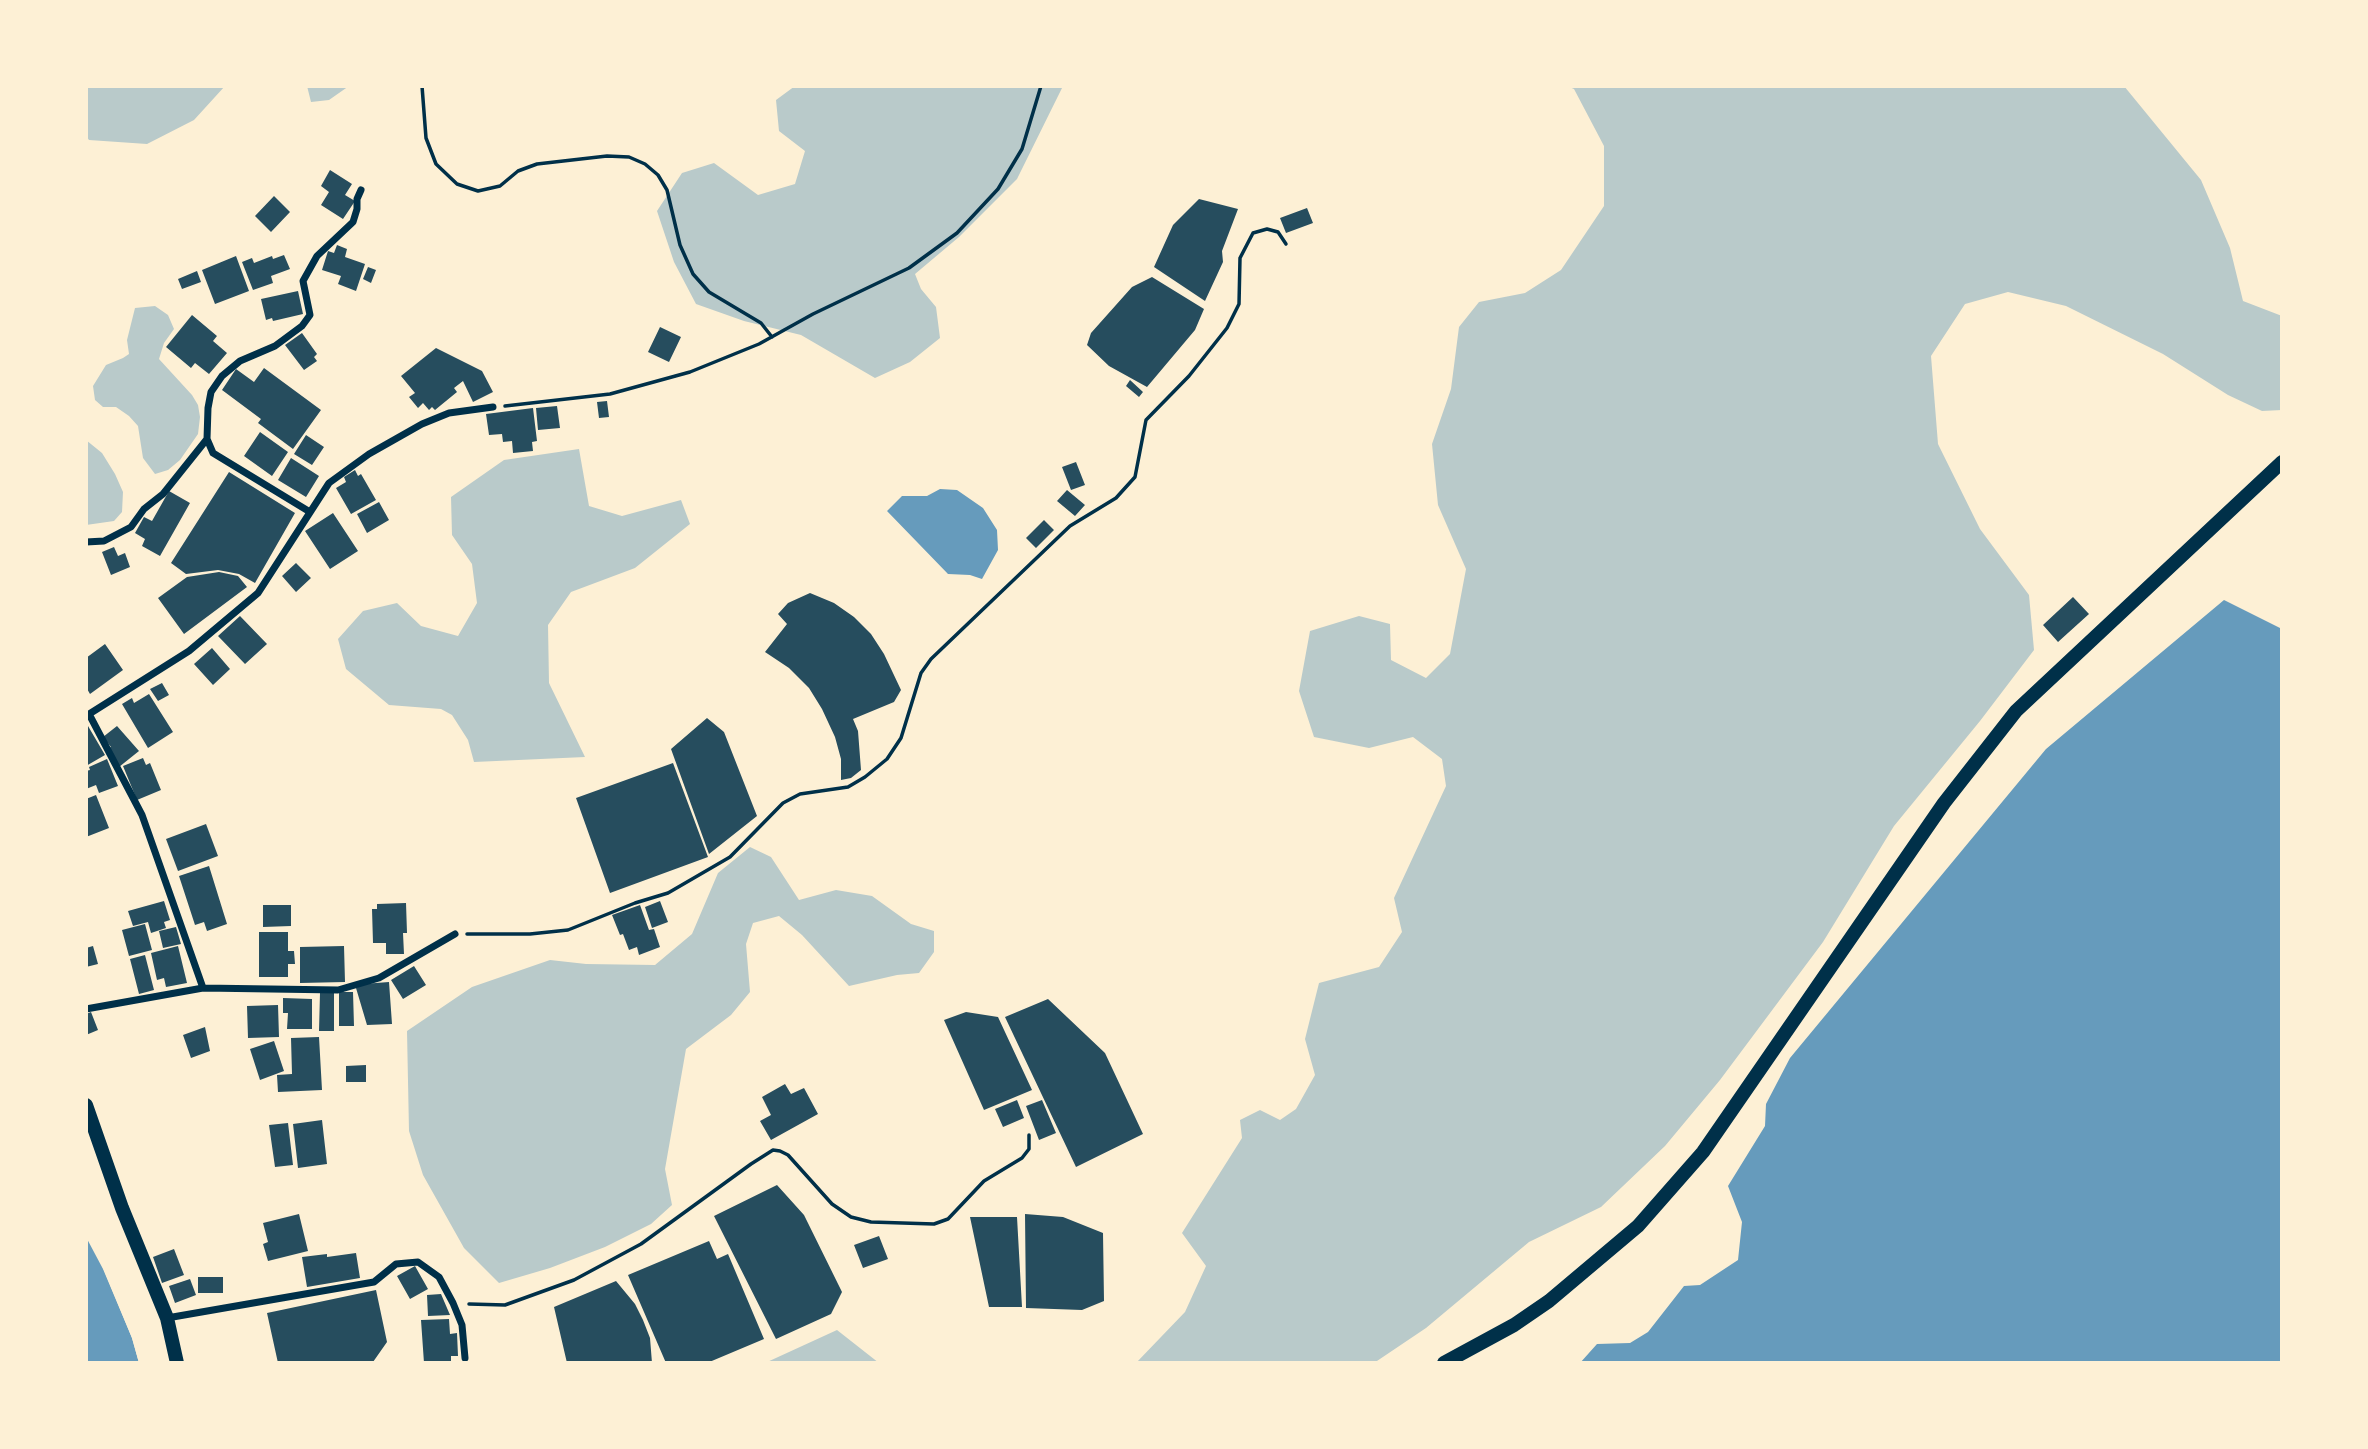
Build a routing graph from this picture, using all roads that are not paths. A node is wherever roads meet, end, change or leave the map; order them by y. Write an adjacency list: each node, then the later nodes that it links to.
1 (361, 190): 3 (street)
2 (493, 407): 5 (street)
3 (207, 439): 5 (street); 6 (street)
4 (2282, 462): 15 (main road)
5 (310, 512): 7 (street)
6 (86, 542)
7 (87, 715): 9 (street)
8 (455, 934): 9 (street)
9 (203, 988): 10 (street)
10 (86, 1009)
11 (86, 1105): 12 (main road)
12 (167, 1318): 13 (street); 14 (main road)
13 (465, 1358)
14 (177, 1363)
15 (1444, 1363)

